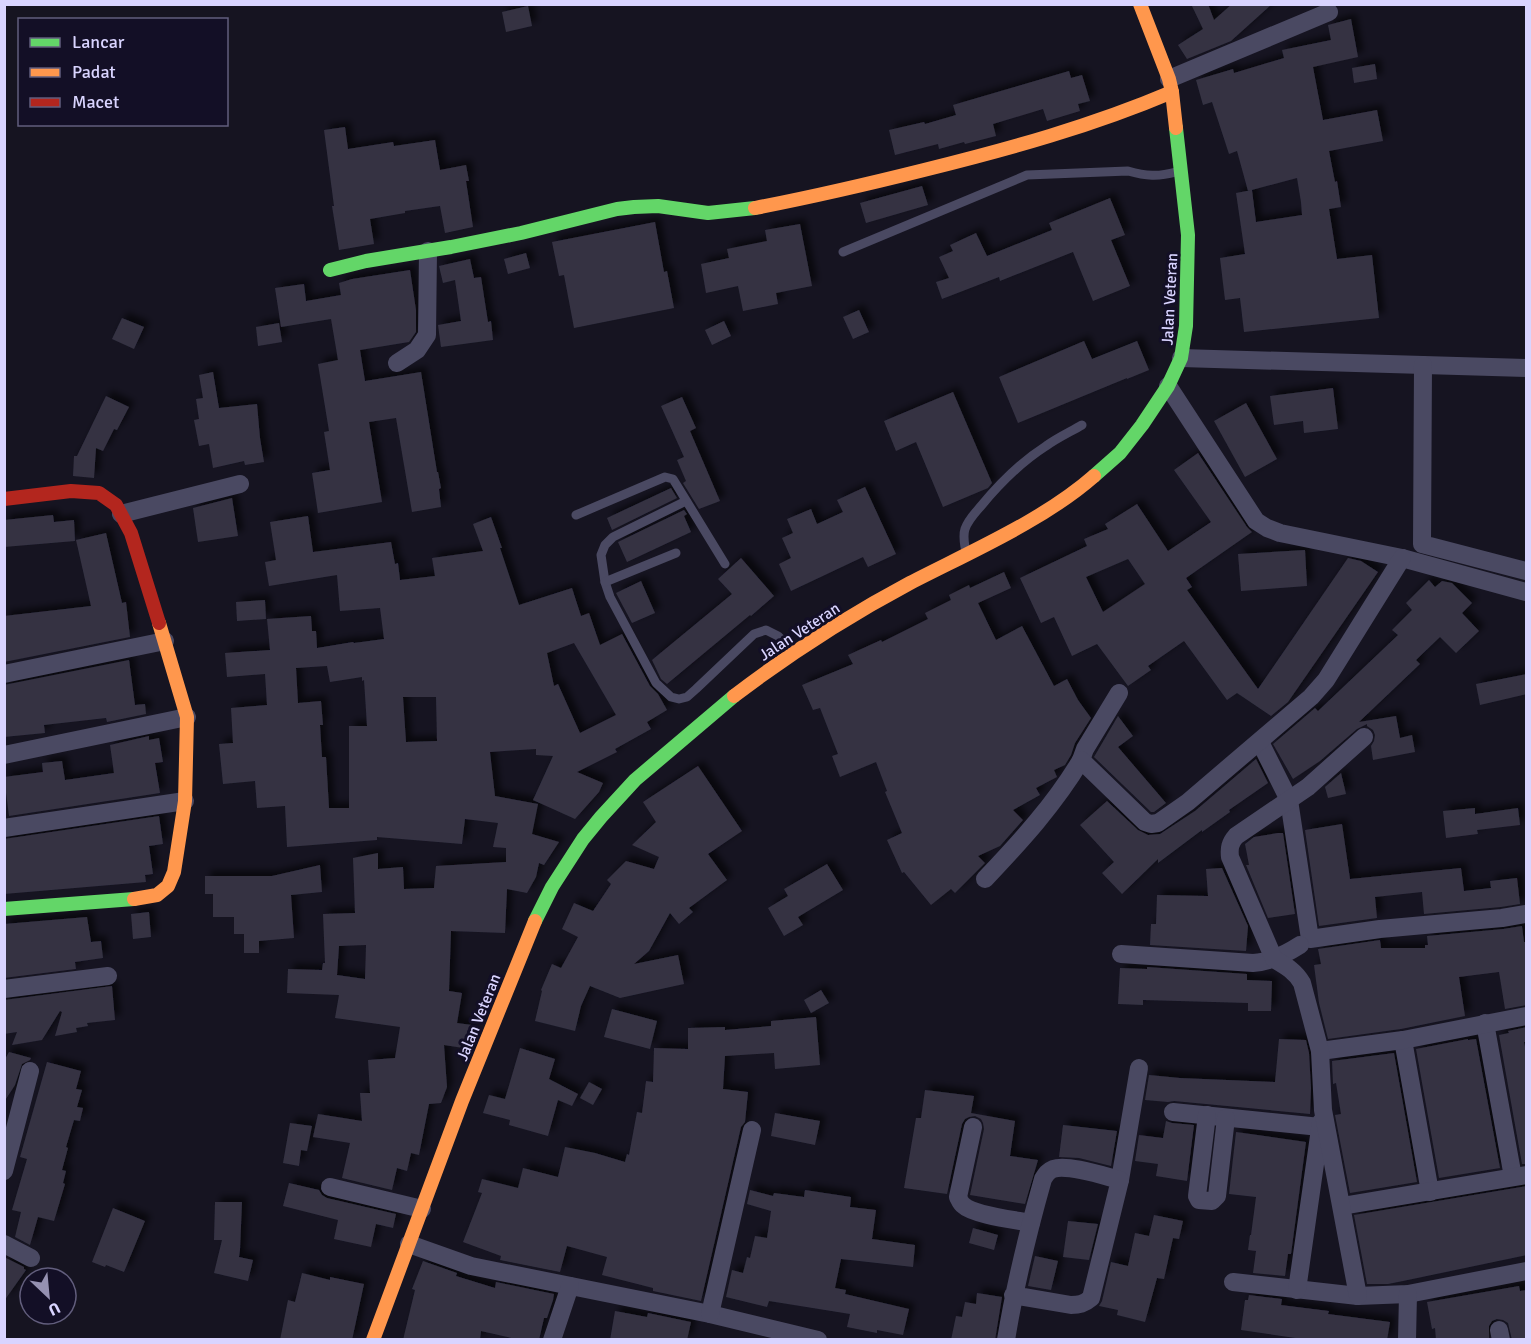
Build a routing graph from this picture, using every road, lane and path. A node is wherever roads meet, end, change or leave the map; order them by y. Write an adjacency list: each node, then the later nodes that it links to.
1 (1140, 4): 3 (main road, Jalan Veteran)
2 (1329, 12): 3 (street)
3 (1170, 85): 4 (main road, Jalan Veteran); 5 (main road)
4 (1182, 170): 6 (lane); 8 (main road, Jalan Veteran)
5 (428, 251): 7 (main road); 9 (street)
6 (843, 252)
7 (330, 270)
8 (1181, 358): 10 (street); 12 (main road, Jalan Veteran)
9 (397, 363)
10 (1423, 365): 11 (street); 23 (street)
11 (1527, 368)
12 (1168, 386): 20 (main road, Jalan Veteran); 21 (street)
13 (1082, 425): 20 (lane)
14 (240, 484): 17 (street)
15 (4, 499): 17 (main road)
16 (686, 501): 18 (lane); 22 (lane); 24 (lane)
17 (121, 514): 26 (main road)
18 (576, 516)
19 (676, 553): 24 (lane)
20 (967, 554): 27 (main road, Jalan Veteran)
21 (1402, 558): 25 (street); 32 (street)
22 (725, 564)
23 (1527, 572)
24 (605, 582): 27 (lane)
25 (1527, 592)
26 (165, 640): 28 (street); 30 (main road)
27 (795, 652): 64 (main road, Jalan Veteran)
28 (4, 674)
29 (1119, 693): 34 (street)
30 (187, 717): 33 (street); 36 (main road)
31 (1365, 737): 35 (street)
32 (1260, 742): 34 (street); 35 (street)
33 (4, 755)
34 (1081, 760): 38 (street)
35 (1289, 800): 40 (street); 43 (street)
36 (185, 801): 37 (street); 39 (main road)
37 (4, 828)
38 (985, 879)
39 (4, 909)
40 (1527, 914)
41 (1300, 945): 43 (street)
42 (1121, 954): 43 (street)
43 (1274, 959): 49 (street)
44 (108, 976): 45 (street)
45 (4, 989)
46 (1527, 1016): 47 (street)
47 (1485, 1023): 48 (street); 59 (street)
48 (1403, 1040): 49 (street); 62 (street)
49 (1320, 1051): 55 (street)
50 (1139, 1068): 60 (street)
51 (30, 1071): 58 (street)
52 (1173, 1112): 53 (street)
53 (1207, 1116): 54 (street); 54 (street)
54 (1226, 1118): 55 (street)
55 (1321, 1119): 63 (street); 72 (street)
56 (973, 1127): 65 (street)
57 (752, 1130): 76 (street)
58 (4, 1171)
59 (1520, 1176): 62 (street)
60 (1120, 1180): 65 (street); 74 (street)
61 (330, 1187): 64 (street)
62 (1430, 1192): 63 (street)
63 (1342, 1206): 75 (street)
64 (422, 1209): 67 (main road, Jalan Veteran)
65 (1030, 1223): 74 (street)
66 (4, 1244): 68 (street)
67 (409, 1244): 71 (street); 77 (main road, Jalan Veteran)
68 (31, 1258)
69 (1527, 1271): 73 (street)
70 (1233, 1282): 72 (street)
71 (570, 1286): 76 (street); 78 (street)
72 (1297, 1290): 75 (street)
73 (1408, 1294): 75 (street); 81 (street)
74 (1013, 1295): 80 (street)
75 (1358, 1296)
76 (710, 1314): 79 (street)
77 (373, 1340)
78 (552, 1340)
79 (818, 1340)
80 (1006, 1340)
81 (1407, 1340)

